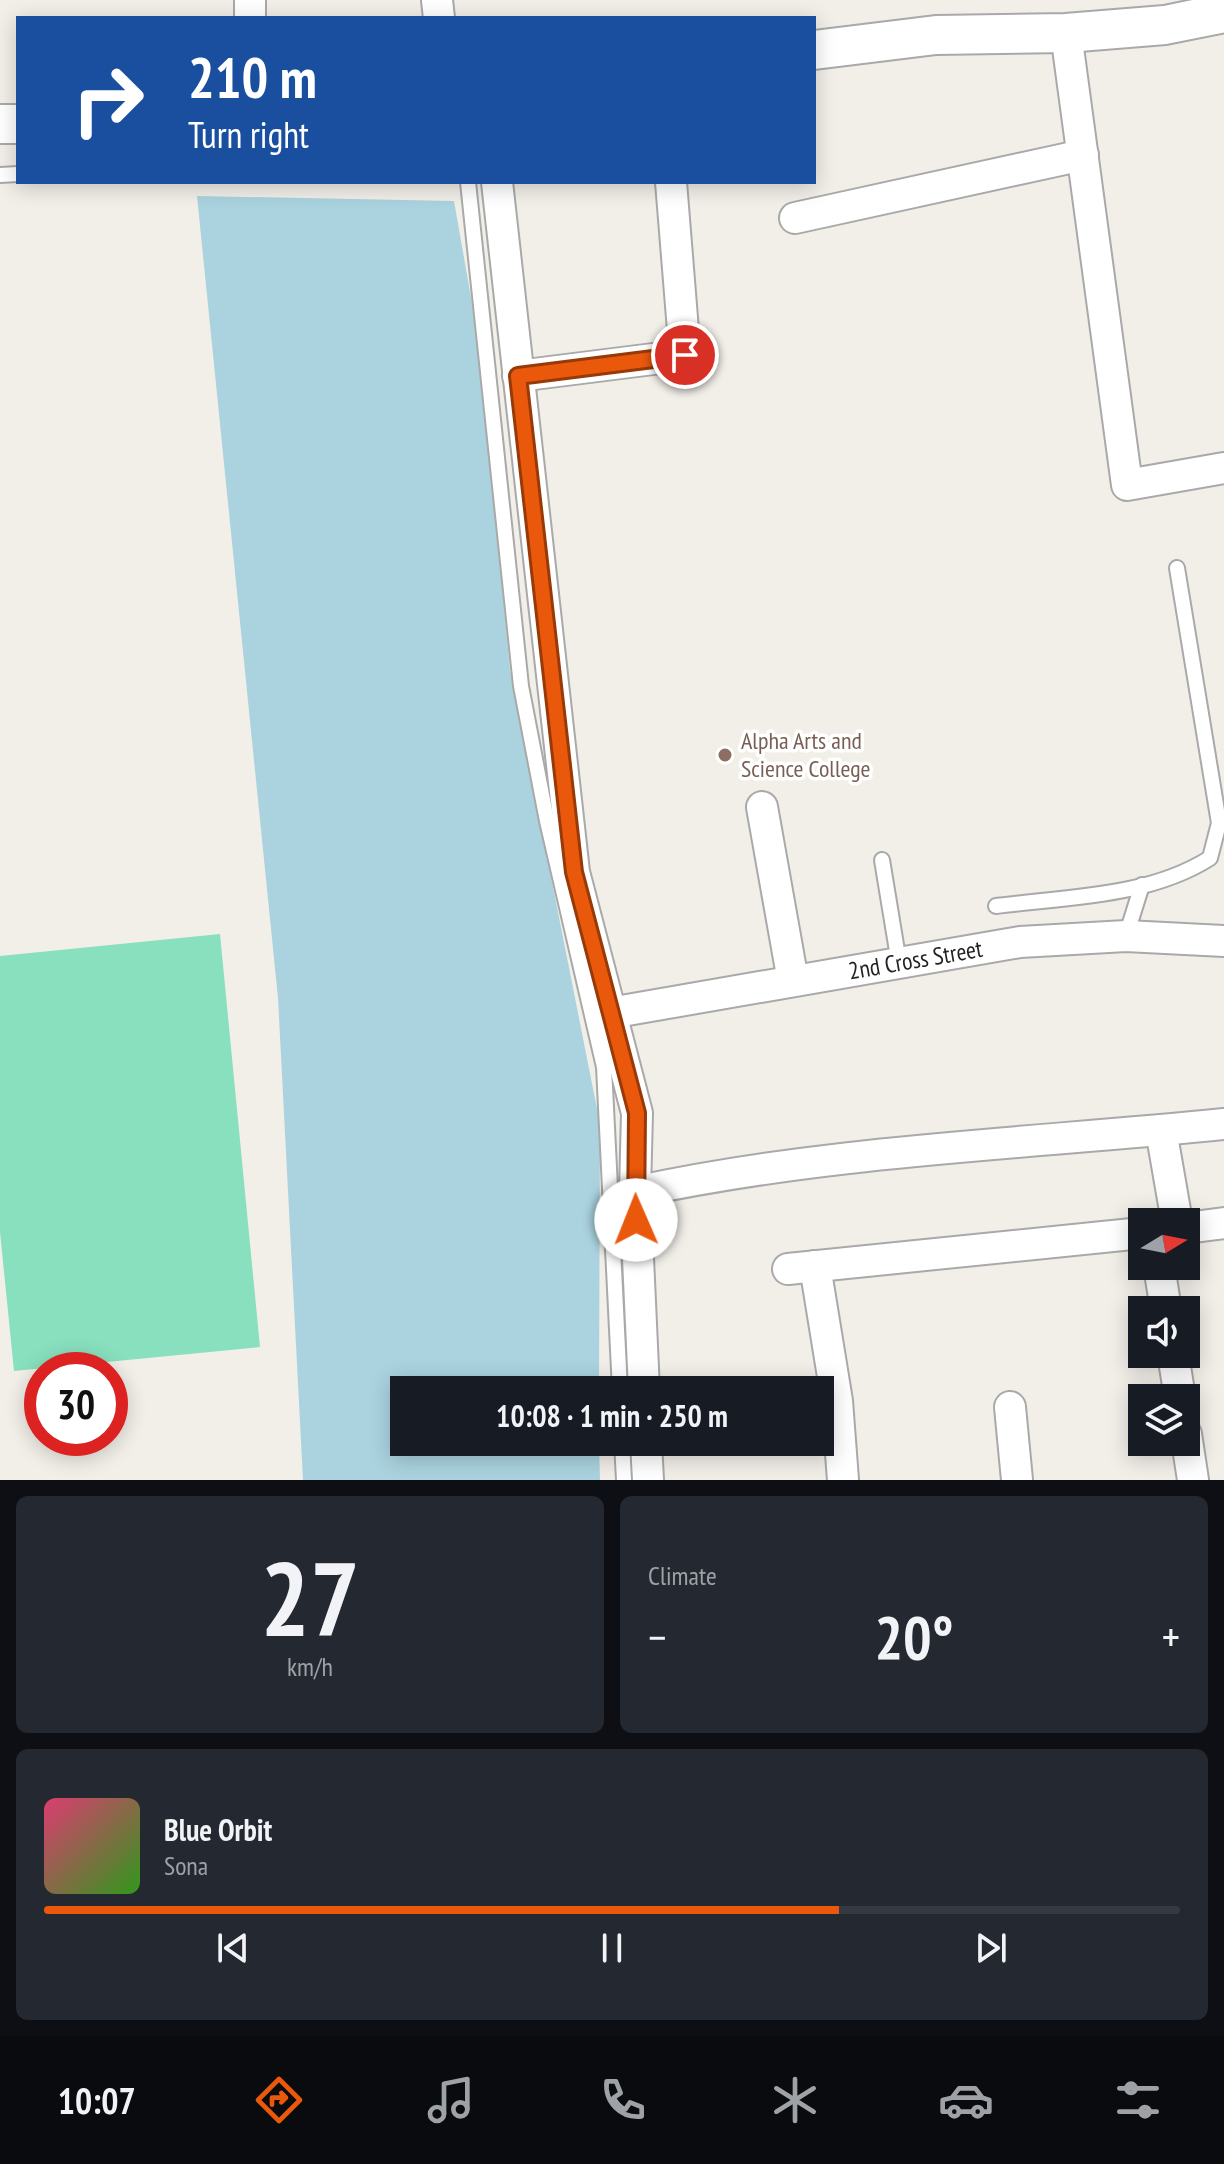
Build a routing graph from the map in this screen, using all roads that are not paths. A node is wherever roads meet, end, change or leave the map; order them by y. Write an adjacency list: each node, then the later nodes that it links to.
1 (1166, 12): 2 (street); 3 (street)
2 (1224, 13)
3 (1066, 33): 4 (street); 5 (street)
4 (816, 50)
5 (1083, 155): 9 (street); 11 (street)
6 (468, 184): 30 (lane)
7 (497, 184): 10 (street)
8 (671, 184): 10 (street)
9 (795, 218)
10 (518, 376): 22 (street)
11 (1224, 468)
12 (1177, 568): 13 (lane)
13 (1220, 802): 16 (lane)
14 (762, 807): 21 (street)
15 (882, 860): 20 (lane)
16 (1142, 885): 17 (lane); 18 (lane)
17 (996, 906)
18 (1126, 936): 19 (street, 2nd Cross Street); 20 (street, 2nd Cross Street)
19 (1224, 941)
20 (899, 963): 21 (street, 2nd Cross Street)
21 (793, 981): 22 (street, 2nd Cross Street)
22 (610, 1013): 25 (street)
23 (1224, 1124): 24 (street)
24 (1161, 1130): 25 (street); 26 (street)
25 (635, 1192): 31 (street)
26 (1175, 1208)
27 (1224, 1223): 28 (street)
28 (1200, 1226)
29 (1128, 1234): 38 (street)
30 (619, 1376)
31 (643, 1376)
32 (1010, 1407): 39 (street)
33 (623, 1456): 36 (lane)
34 (647, 1456): 37 (street)
35 (1189, 1456): 40 (street)
36 (624, 1480)
37 (648, 1480)
38 (843, 1480)
39 (1017, 1480)
40 (1193, 1480)

